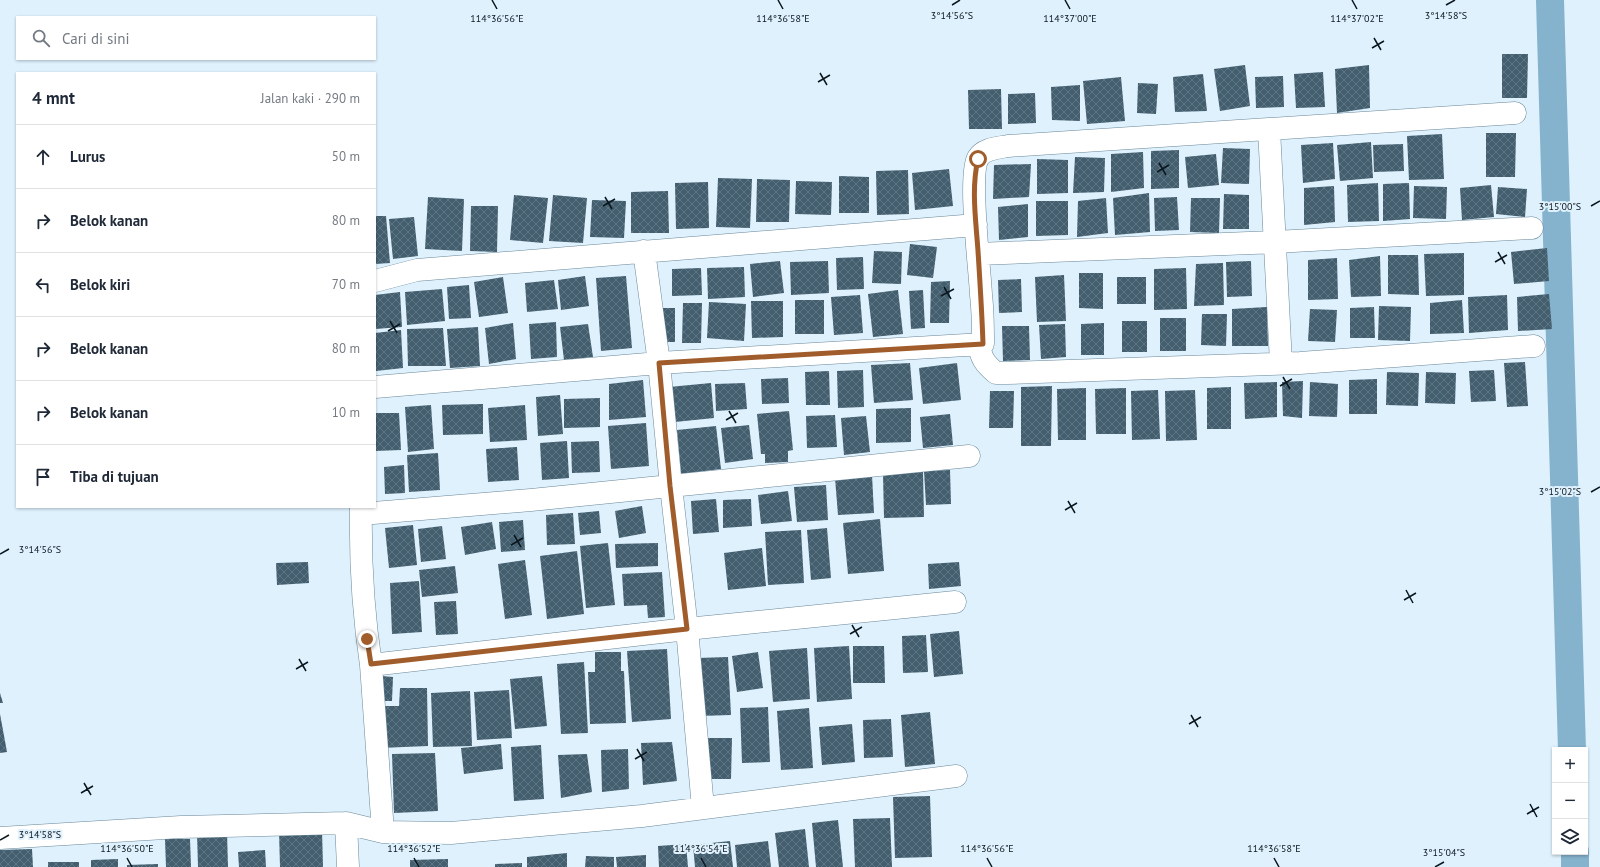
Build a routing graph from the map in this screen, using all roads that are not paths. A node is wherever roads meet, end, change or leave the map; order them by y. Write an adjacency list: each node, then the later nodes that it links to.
1 (1515, 113): 2 (street)
2 (1269, 129): 3 (street); 5 (street)
3 (976, 225): 6 (street); 7 (street)
4 (1532, 228): 5 (street)
5 (1274, 242): 7 (street); 12 (street)
6 (644, 251): 8 (street); 11 (street)
7 (978, 254): 9 (street)
8 (376, 281)
9 (978, 344): 11 (street); 12 (street)
10 (1534, 346): 12 (street)
11 (659, 363): 13 (street); 15 (street)
12 (1281, 363)
13 (376, 387)
14 (969, 456): 15 (street)
15 (670, 486): 16 (street); 18 (street)
16 (361, 510): 19 (street)
17 (955, 602): 18 (street)
18 (687, 629): 19 (street); 21 (street)
19 (371, 664): 23 (street)
20 (956, 776): 21 (street)
21 (703, 808): 23 (street)
22 (346, 823): 23 (street); 24 (street); 25 (street)
23 (383, 832)
24 (0, 838)
25 (348, 867)

